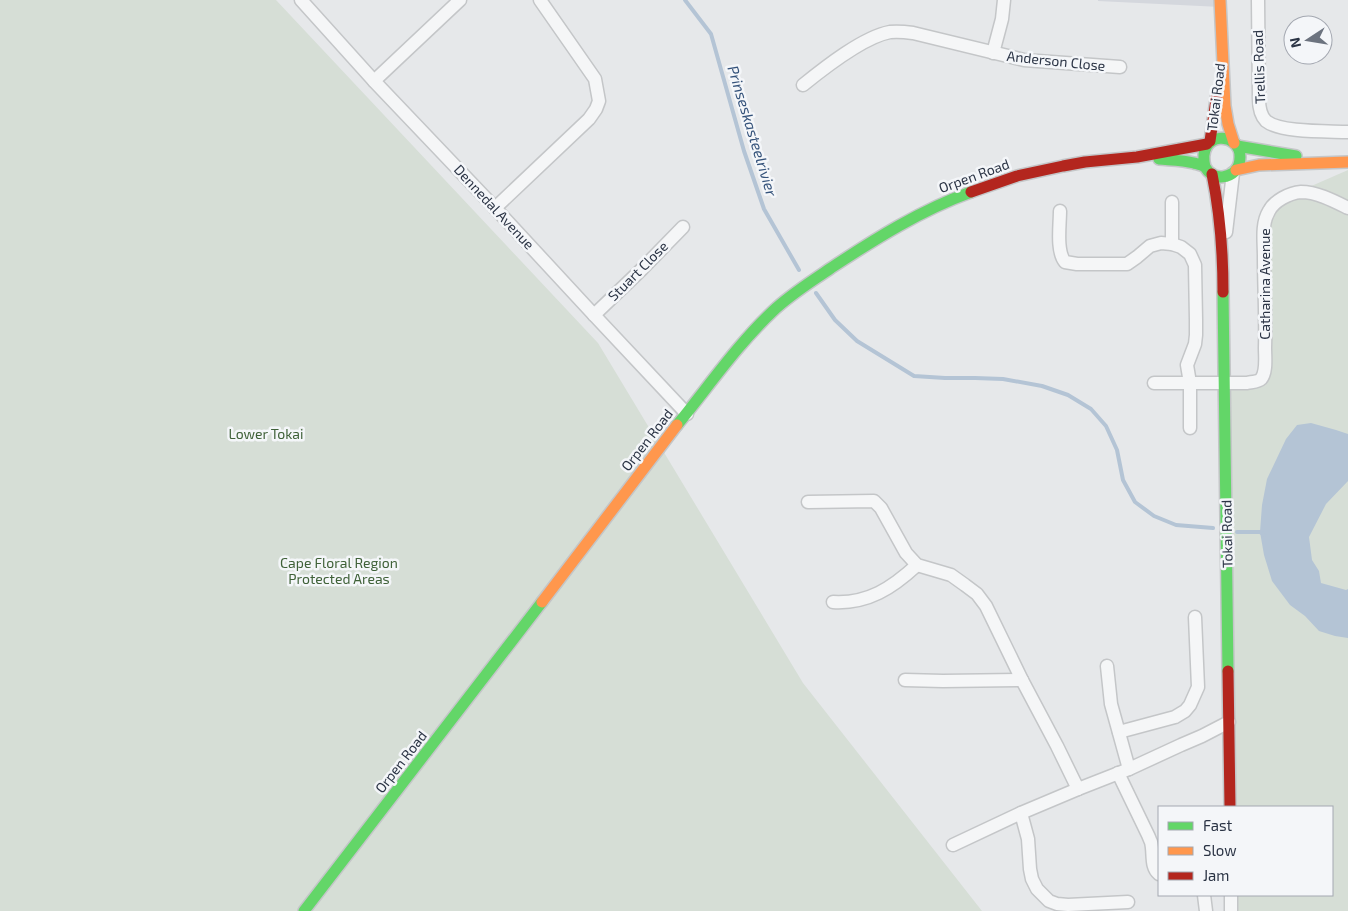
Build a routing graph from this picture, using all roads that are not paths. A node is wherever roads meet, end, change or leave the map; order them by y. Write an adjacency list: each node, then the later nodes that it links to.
1 (301, 0): 10 (street, Dennedal Avenue)
2 (460, 0): 10 (street)
3 (540, 0): 21 (street)
4 (1004, 0): 7 (street, Anderson Close)
5 (1220, 0): 8 (main road, Tokai Road)
6 (1258, 0): 12 (street, Trellis Road)
7 (992, 53): 9 (street, Anderson Close); 11 (street, Anderson Close)
8 (1222, 53): 13 (main road, Tokai Road); 14 (main road, Tokai Road)
9 (1120, 67)
10 (374, 81): 21 (street, Dennedal Avenue)
11 (803, 85)
12 (1348, 132)
13 (1209, 143): 14 (main road); 15 (main road, Orpen Road); 18 (main road)
14 (1235, 144): 16 (main road); 19 (main road)
15 (1137, 157): 18 (main road, Orpen Road); 31 (main road, Orpen Road)
16 (1320, 162): 17 (main road); 19 (main road)
17 (1348, 162)
18 (1208, 171): 19 (main road); 26 (main road, Tokai Road)
19 (1234, 172): 26 (street, Tokai Road)
20 (1172, 202): 25 (street)
21 (495, 208): 27 (street, Dennedal Avenue)
22 (1348, 208): 30 (street, Catharina Avenue)
23 (1060, 211): 25 (street)
24 (683, 227): 27 (street, Stuart Close)
25 (1172, 244): 29 (street)
26 (1223, 261): 30 (main road, Tokai Road)
27 (594, 315): 31 (street, Dennedal Avenue)
28 (1154, 383): 29 (street)
29 (1190, 383): 30 (street); 32 (street)
30 (1224, 383): 40 (main road, Tokai Road)
31 (687, 414): 51 (main road, Orpen Road)
32 (1190, 428)
33 (808, 502): 34 (street)
34 (917, 565): 35 (street); 39 (street)
35 (833, 602)
36 (1195, 617): 41 (street)
37 (1107, 666): 41 (street)
38 (905, 680): 39 (street)
39 (1022, 680): 43 (street)
40 (1229, 722): 42 (street); 44 (main road, Tokai Road)
41 (1119, 732): 42 (street)
42 (1123, 771): 43 (street); 47 (street)
43 (1078, 789): 45 (street)
44 (1230, 806)
45 (1021, 814): 46 (street); 50 (street)
46 (953, 846)
47 (1158, 873)
48 (1204, 896): 52 (street)
49 (1231, 896): 53 (street)
50 (1128, 902)
51 (304, 911)
52 (1206, 911)
53 (1232, 911)

